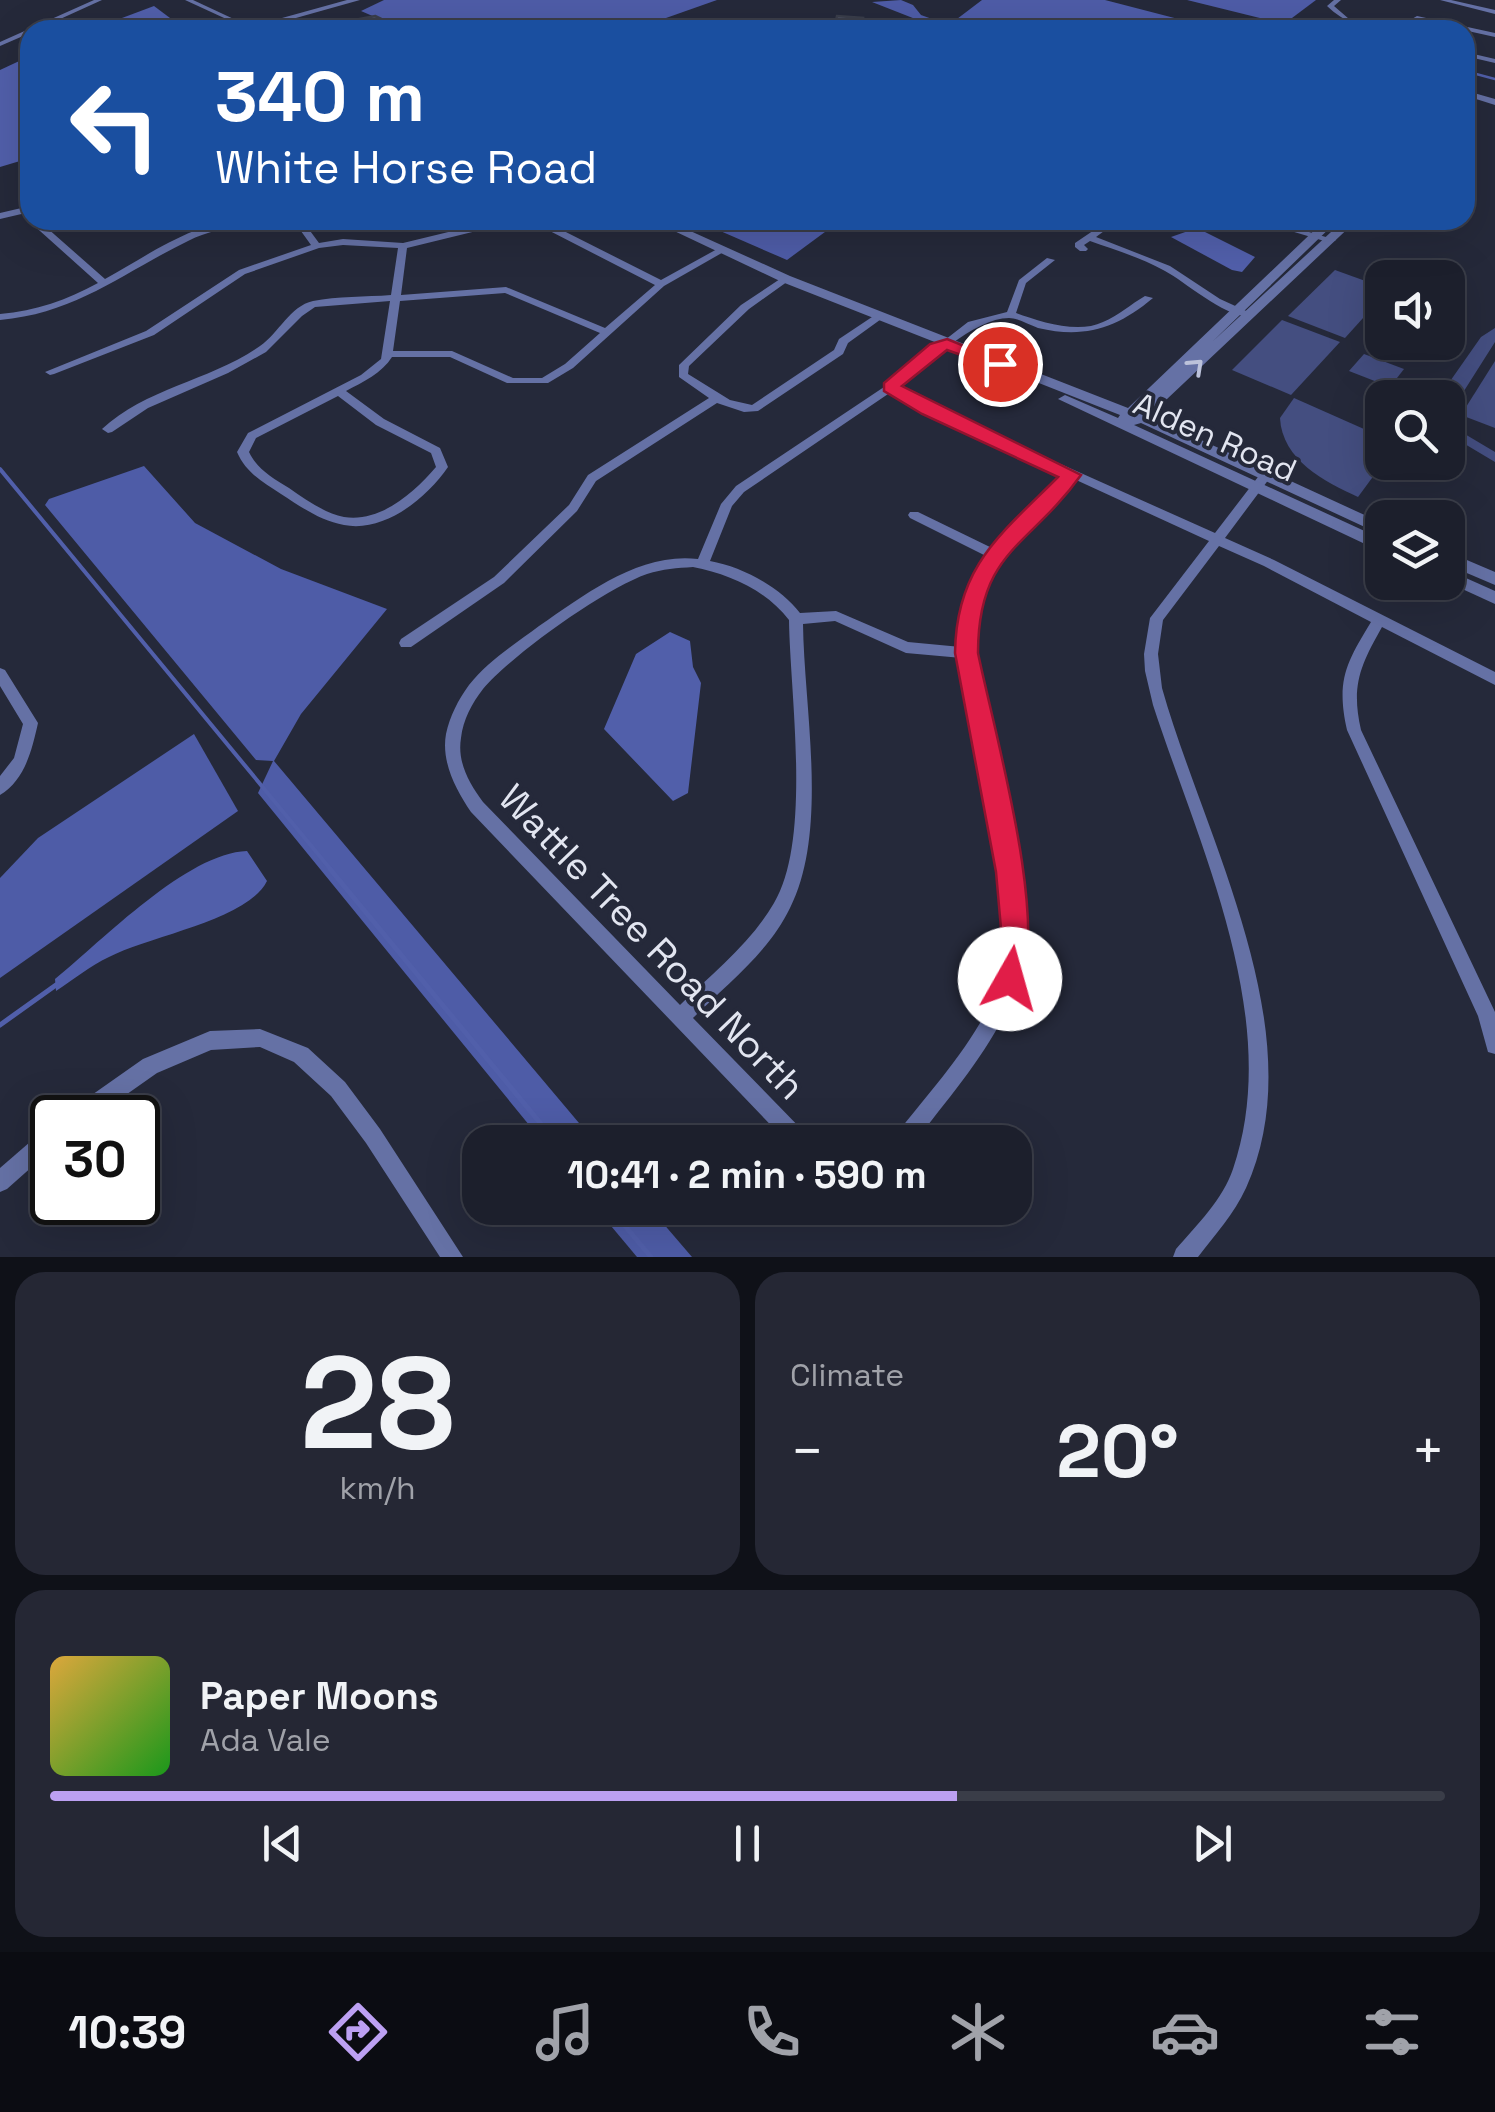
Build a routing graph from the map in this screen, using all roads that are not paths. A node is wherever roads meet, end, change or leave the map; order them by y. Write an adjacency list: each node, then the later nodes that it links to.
1 (99, 0): 11 (street)
2 (188, 0): 12 (street)
3 (260, 0): 8 (street)
4 (356, 0): 13 (street)
5 (366, 0): 14 (street)
6 (1338, 0): 15 (street)
7 (1443, 0): 9 (street)
8 (275, 2)
9 (1462, 2): 10 (street); 16 (street)
10 (1495, 12)
11 (53, 20)
12 (232, 20)
13 (280, 20)
14 (283, 20)
15 (1355, 20)
16 (1439, 20)
17 (44, 230): 36 (street)
18 (211, 230): 36 (street)
19 (305, 230): 30 (street)
20 (481, 230): 31 (street)
21 (554, 230): 37 (street)
22 (679, 230): 33 (street, Alden Road)
23 (1100, 230): 28 (street)
24 (1297, 230): 27 (street)
25 (1321, 230): 27 (street)
26 (1340, 230): 29 (street)
27 (1316, 235): 29 (street); 40 (street)
28 (1089, 237): 32 (street); 40 (street)
29 (1330, 240): 42 (street)
30 (317, 246): 31 (street); 48 (street)
31 (403, 246): 38 (street)
32 (1083, 249)
33 (722, 250): 35 (street, Alden Road); 37 (street)
34 (1050, 260): 41 (street)
35 (786, 279): 44 (street, Alden Road); 51 (street)
36 (104, 284): 43 (street)
37 (662, 284): 45 (street)
38 (396, 296): 45 (street); 47 (street); 53 (street)
39 (1148, 298): 41 (street)
40 (1236, 309): 42 (street); 52 (street)
41 (1011, 314): 46 (street)
42 (1251, 315): 52 (street, one-way to 42)
43 (0, 317)
44 (879, 317): 46 (street, Alden Road); 51 (street)
45 (605, 332): 47 (street)
46 (947, 344): 49 (street); 52 (street, Alden Road)
47 (389, 354): 50 (street)
48 (50, 372)
49 (891, 387): 54 (street); 61 (street)
50 (340, 391): 50 (street)
51 (716, 398): 68 (street)
52 (1130, 419): 55 (street, Alden Road)
53 (108, 428)
54 (1072, 475): 59 (street); 60 (street)
55 (1261, 482): 57 (street, Alden Road); 58 (street, Alden Road); 59 (street)
56 (914, 514): 60 (street)
57 (1365, 522)
58 (1365, 537)
59 (1217, 539): 67 (street); 81 (street)
60 (994, 554): 69 (street)
61 (704, 561): 66 (street); 73 (street, Wattle Tree Road North)
62 (1465, 566): 63 (street)
63 (1495, 580)
64 (1465, 584): 65 (street)
65 (1495, 598)
66 (796, 619): 69 (street); 73 (street)
67 (1380, 619): 71 (street); 74 (street)
68 (406, 642)
69 (966, 653): 77 (street)
70 (0, 674): 72 (street)
71 (1495, 680)
72 (0, 788)
73 (680, 1018): 76 (street, Wattle Tree Road North)
74 (1495, 1045)
75 (108, 1095): 80 (street)
76 (784, 1125)
77 (915, 1125)
78 (30, 1155): 79 (street)
79 (0, 1182)
80 (452, 1257)
81 (1184, 1257)

